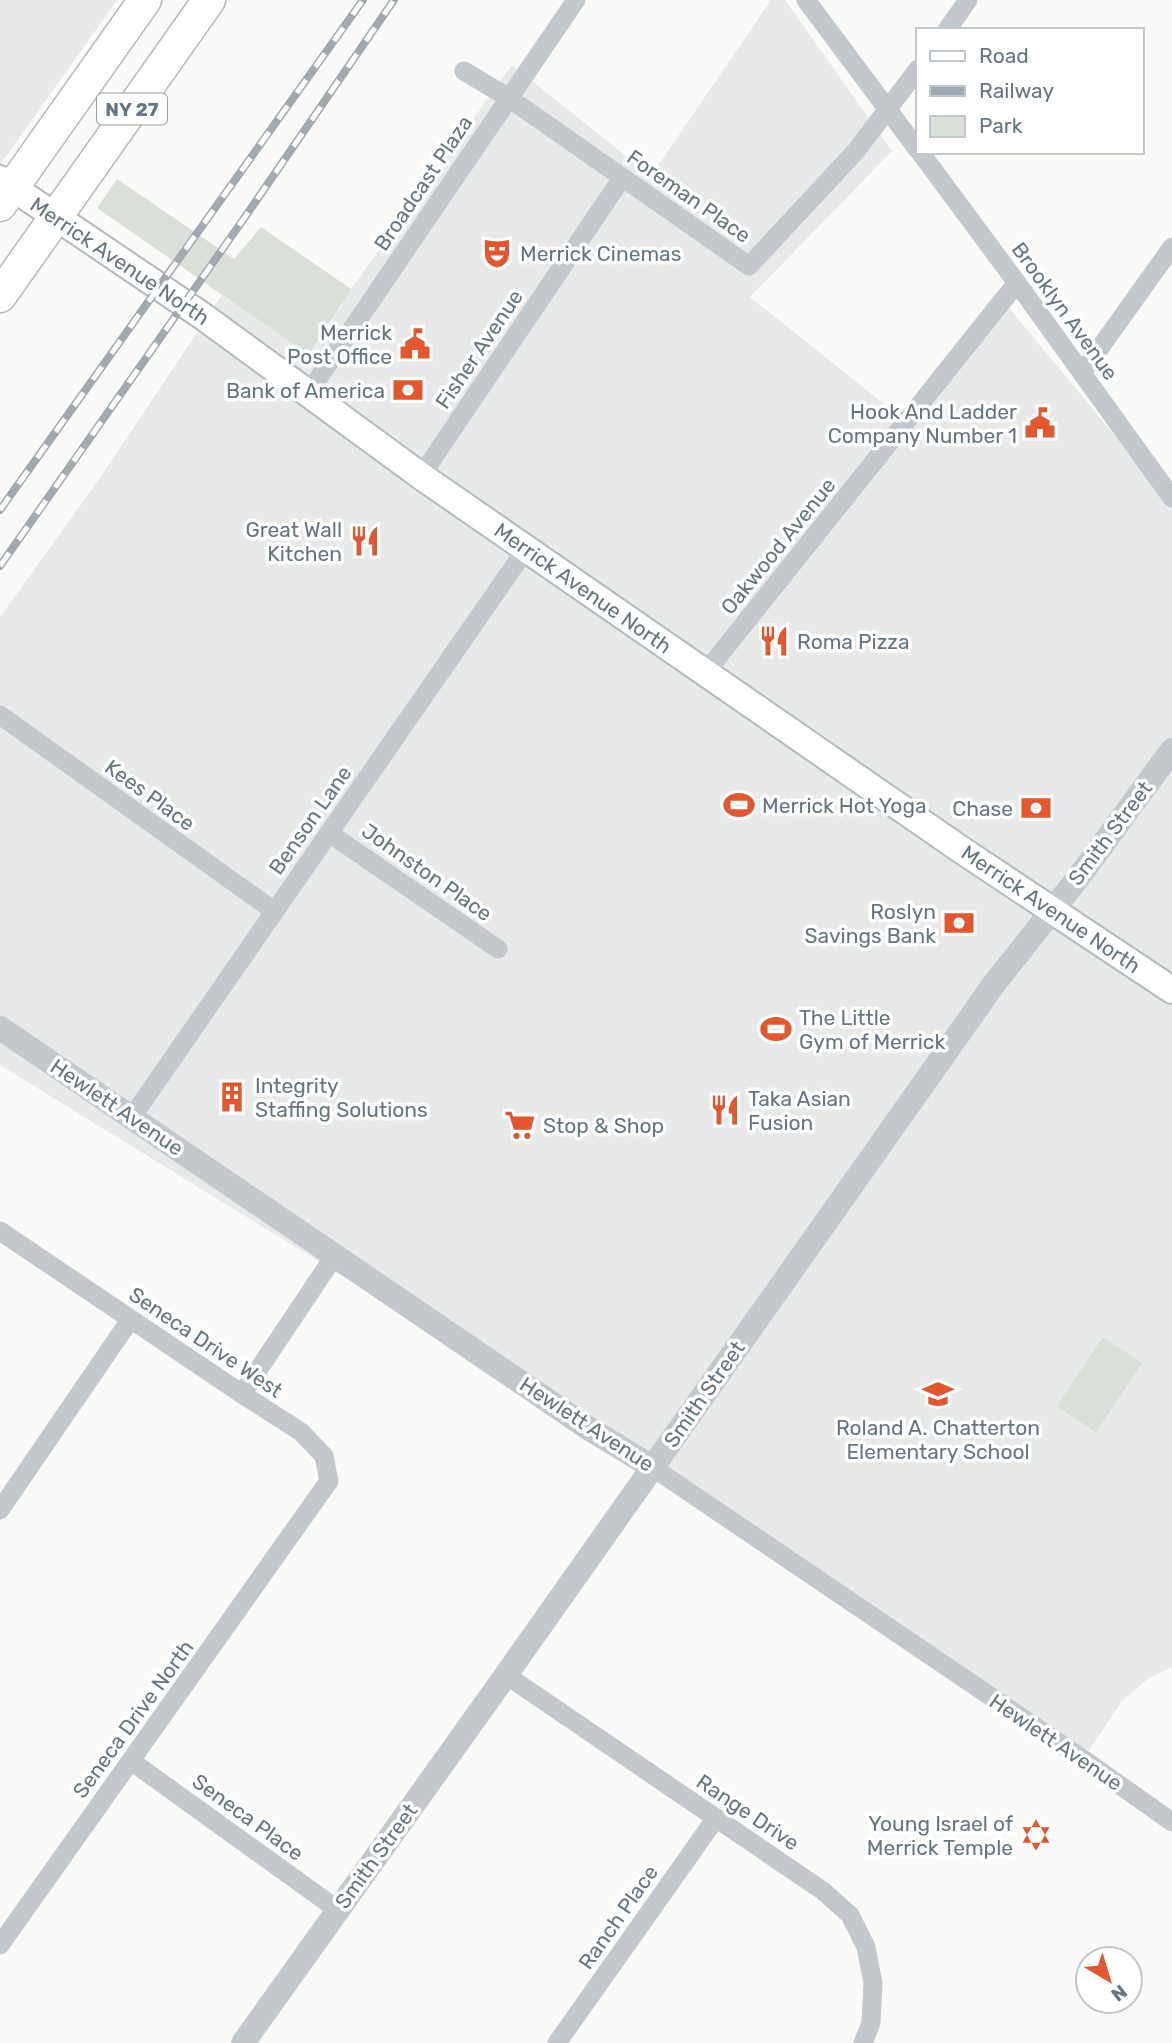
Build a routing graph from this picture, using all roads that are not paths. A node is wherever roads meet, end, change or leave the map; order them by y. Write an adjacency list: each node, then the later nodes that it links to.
1 (145, 0): 14 (highway, NY 27)
2 (209, 0): 15 (highway, NY 27)
3 (576, 0): 9 (street, Broadcast Plaza)
4 (806, 0): 10 (street, Brooklyn Avenue)
5 (968, 0): 6 (street)
6 (948, 28)
7 (464, 71): 9 (street, Foreman Place)
8 (916, 72): 10 (street)
9 (509, 98): 13 (street, Foreman Place); 20 (street, Broadcast Plaza)
10 (888, 110): 11 (street, Brooklyn Avenue); 13 (street, Foreman Place)
11 (916, 147)
12 (921, 154): 17 (street, Brooklyn Avenue)
13 (622, 178): 21 (street, Fisher Avenue)
14 (4, 190): 15 (main road, Merrick Avenue North)
15 (55, 217): 18 (highway, NY 27); 20 (main road, Merrick Avenue North)
16 (1172, 247): 19 (street)
17 (1017, 283): 19 (street, Brooklyn Avenue); 24 (street, Oakwood Avenue)
18 (0, 296)
19 (1082, 373): 22 (street, Brooklyn Avenue)
20 (309, 393): 21 (main road, Merrick Avenue North)
21 (421, 476): 23 (main road, Merrick Avenue North)
22 (1172, 498)
23 (526, 549): 24 (main road, Merrick Avenue North); 27 (street, Benson Lane)
24 (705, 673): 28 (main road, Merrick Avenue North)
25 (0, 715): 29 (street, Kees Place)
26 (1172, 750): 28 (street, Smith Street)
27 (329, 833): 29 (street, Benson Lane); 30 (street, Johnston Place)
28 (1051, 909): 31 (main road, Merrick Avenue North); 38 (street, Smith Street)
29 (274, 911): 33 (street, Benson Lane)
30 (498, 949)
31 (1172, 989)
32 (0, 1028): 33 (street, Hewlett Avenue)
33 (132, 1117): 35 (street, Hewlett Avenue)
34 (0, 1231): 36 (street, Seneca Drive West)
35 (335, 1255): 37 (street); 38 (street, Hewlett Avenue)
36 (130, 1320): 37 (street, Seneca Drive West); 39 (street)
37 (242, 1394): 40 (street, Seneca Drive West)
38 (652, 1467): 41 (street, Smith Street); 44 (street, Hewlett Avenue)
39 (0, 1510)
40 (302, 1519): 42 (street, Seneca Drive North)
41 (506, 1675): 43 (street, Range Drive); 45 (street, Smith Street)
42 (131, 1761): 45 (street, Seneca Place); 46 (street, Seneca Drive North)
43 (716, 1818): 48 (street, Ranch Place); 49 (street, Range Drive)
44 (1172, 1822)
45 (338, 1910): 47 (street, Smith Street)
46 (0, 1945)
47 (243, 2043)
48 (557, 2043)
49 (863, 2043)

